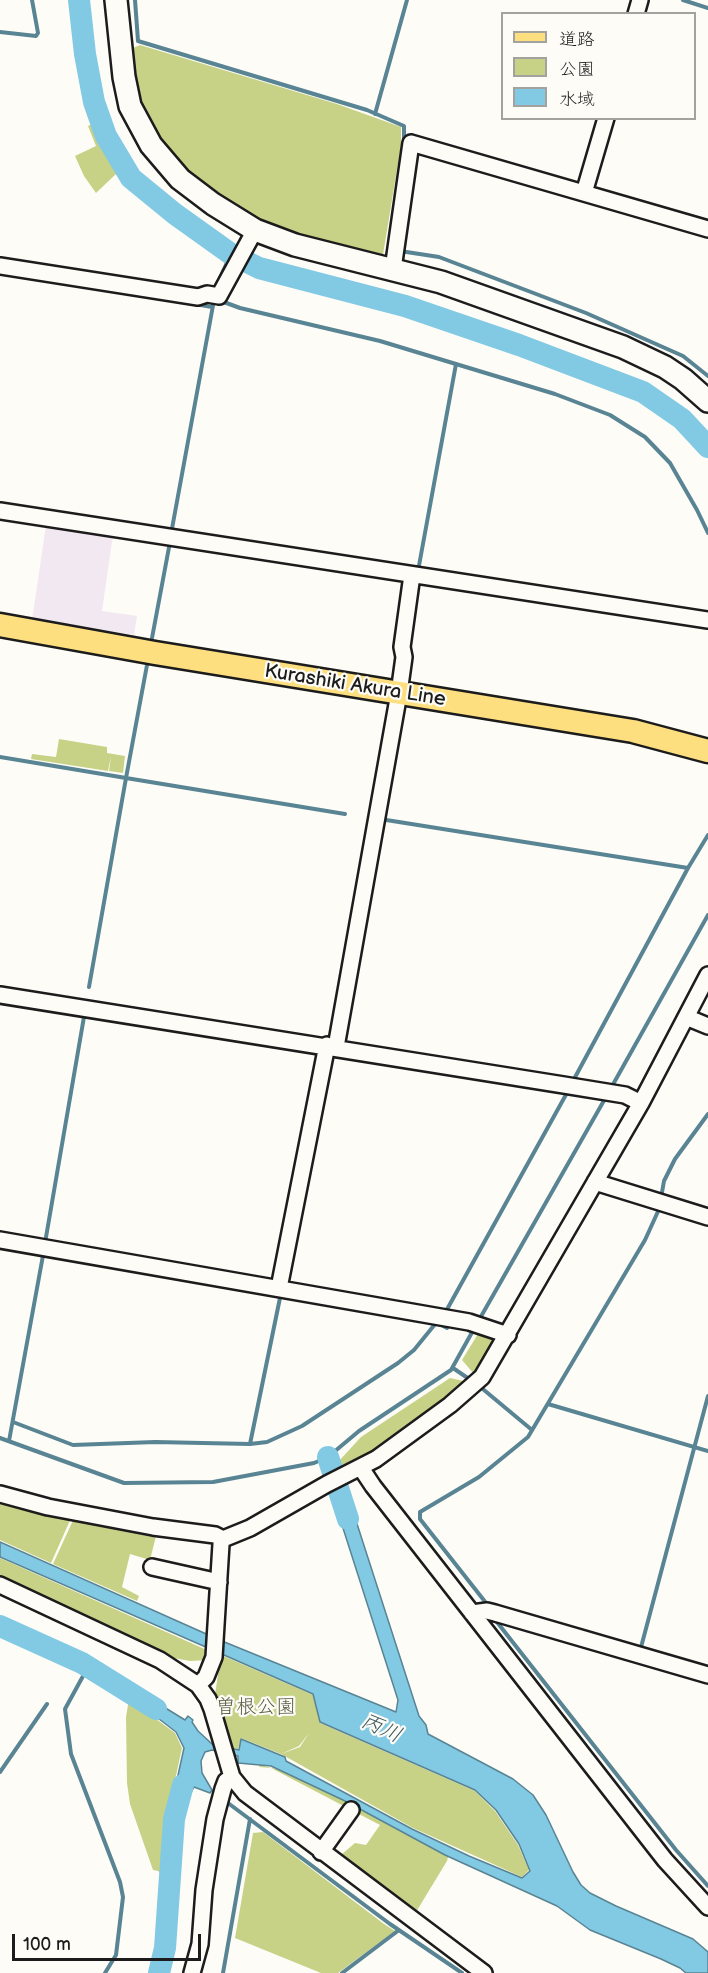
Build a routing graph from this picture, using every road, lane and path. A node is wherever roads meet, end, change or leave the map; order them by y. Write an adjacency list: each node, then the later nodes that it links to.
1 (116, 0): 5 (street)
2 (605, 120): 3 (street)
3 (584, 193): 4 (street); 6 (street)
4 (708, 229)
5 (255, 230): 6 (street); 7 (street)
6 (395, 256): 8 (street)
7 (0, 266)
8 (708, 401)
9 (0, 511): 10 (street)
10 (415, 576): 11 (street); 13 (street)
11 (708, 620)
12 (0, 625): 13 (main road, Kurashiki Akura Line)
13 (399, 693): 14 (main road, Kurashiki Akura Line); 19 (street)
14 (708, 751)
15 (708, 975): 17 (street)
16 (0, 995): 19 (street)
17 (686, 1017): 18 (street); 20 (street)
18 (708, 1026)
19 (330, 1047): 20 (street); 24 (street)
20 (641, 1103): 21 (street)
21 (595, 1182): 22 (street); 25 (street)
22 (708, 1217)
23 (0, 1240): 24 (street)
24 (279, 1288): 25 (street)
25 (508, 1335): 26 (street)
26 (361, 1468): 28 (street); 32 (street)
27 (0, 1494): 28 (street)
28 (223, 1539): 30 (street)
29 (152, 1567): 30 (street)
30 (219, 1582): 34 (street)
31 (0, 1585): 34 (street)
32 (485, 1612): 33 (street); 38 (street)
33 (708, 1675)
34 (198, 1685): 35 (street)
35 (229, 1769): 37 (street); 39 (street)
36 (351, 1810): 37 (street)
37 (321, 1852): 40 (street)
38 (708, 1907)
39 (192, 1973)
40 (484, 1973)

